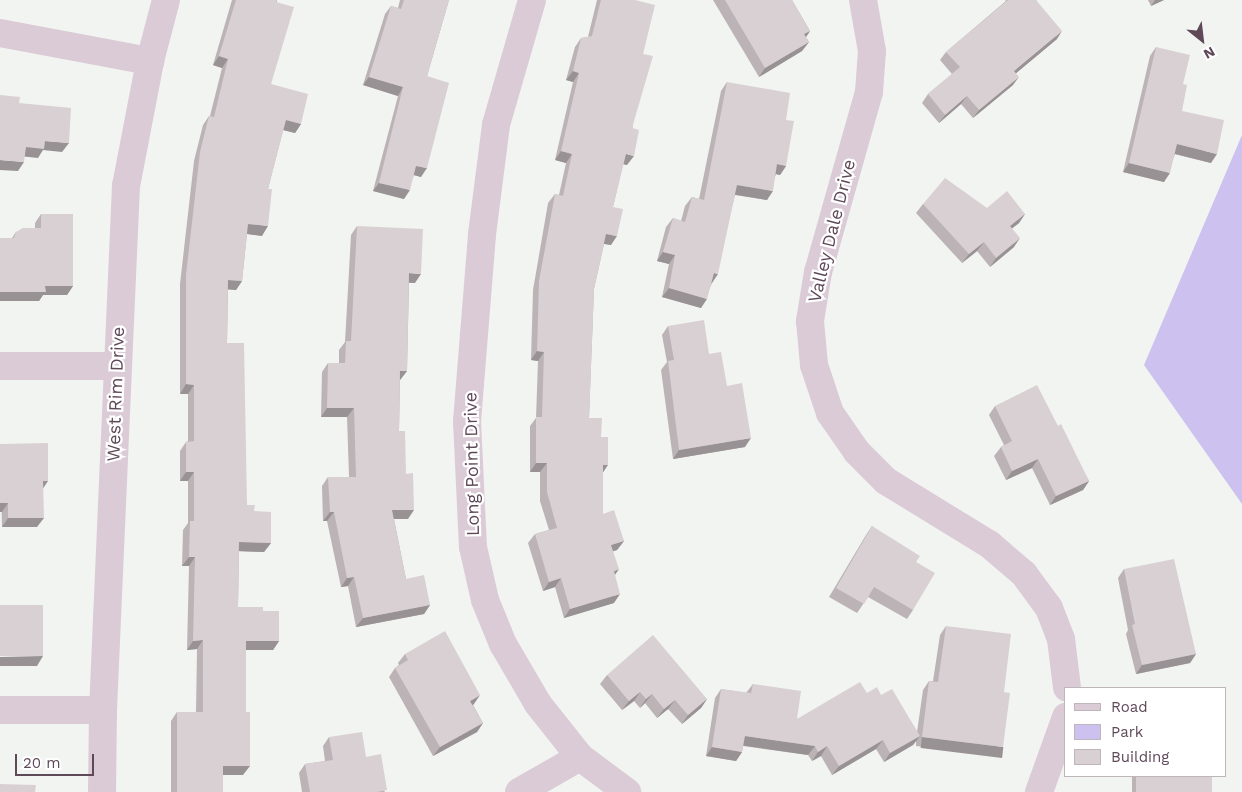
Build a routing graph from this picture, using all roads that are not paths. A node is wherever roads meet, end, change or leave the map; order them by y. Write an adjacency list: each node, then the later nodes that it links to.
1 (166, 0): 5 (street, West Rim Drive)
2 (532, 0): 12 (street, Long Point Drive)
3 (864, 0): 8 (street, Valley Dale Drive)
4 (0, 33): 5 (street)
5 (150, 61): 7 (street, West Rim Drive)
6 (0, 366): 7 (street)
7 (117, 366): 10 (street, West Rim Drive)
8 (1067, 687)
9 (0, 710): 10 (street)
10 (103, 710): 13 (street, West Rim Drive)
11 (1064, 723): 16 (street)
12 (580, 757): 14 (street); 15 (street, Long Point Drive)
13 (102, 792)
14 (519, 792)
15 (626, 792)
16 (1039, 792)

